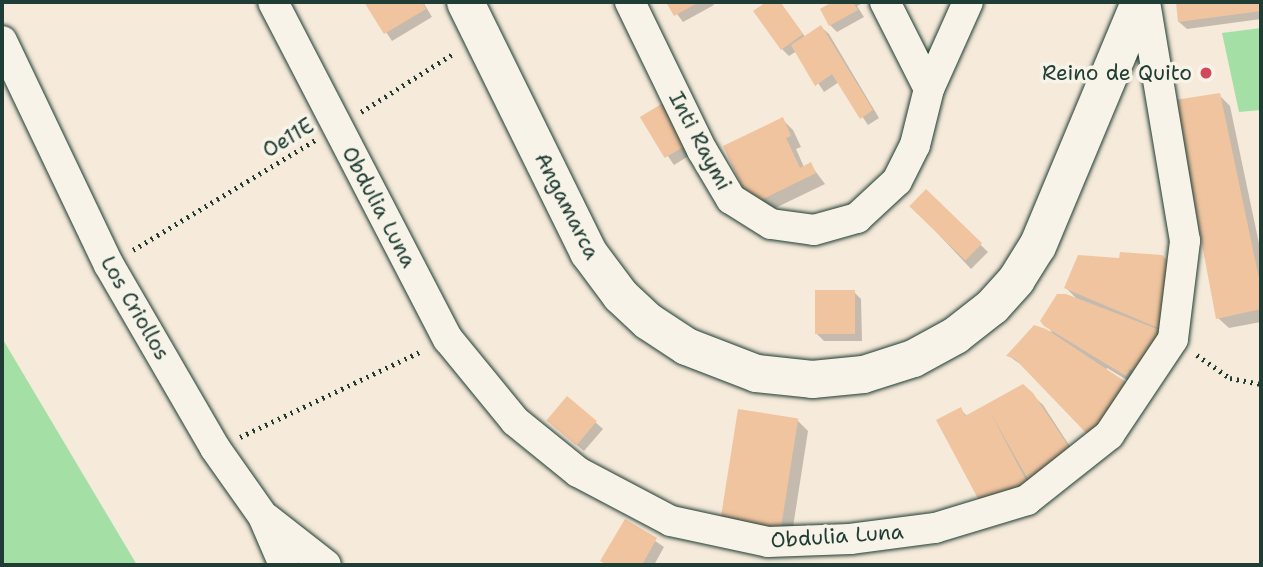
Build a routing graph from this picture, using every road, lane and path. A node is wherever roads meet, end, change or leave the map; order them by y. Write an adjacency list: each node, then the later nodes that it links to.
1 (272, 2): 10 (street, Obdulia Luna)
2 (465, 2): 7 (street, Angamarca)
3 (630, 2): 9 (street, Inti Raymi)
4 (886, 2): 9 (street)
5 (968, 2): 9 (street, Inti Raymi)
6 (1142, 2): 7 (street, Angamarca); 13 (street, Obdulia Luna)
7 (483, 35): 10 (path, Oe11E)
8 (2, 41): 11 (street, Los Criollos)
9 (929, 89)
10 (336, 127): 11 (path, Oe11E); 12 (street, Obdulia Luna)
11 (109, 265): 15 (street, Los Criollos)
12 (448, 339): 13 (street, Obdulia Luna); 15 (path)
13 (1173, 339): 14 (path)
14 (1261, 384)
15 (215, 448): 16 (street, Los Criollos)
16 (263, 516): 17 (street, Los Criollos); 18 (street)
17 (284, 565)
18 (326, 565)

